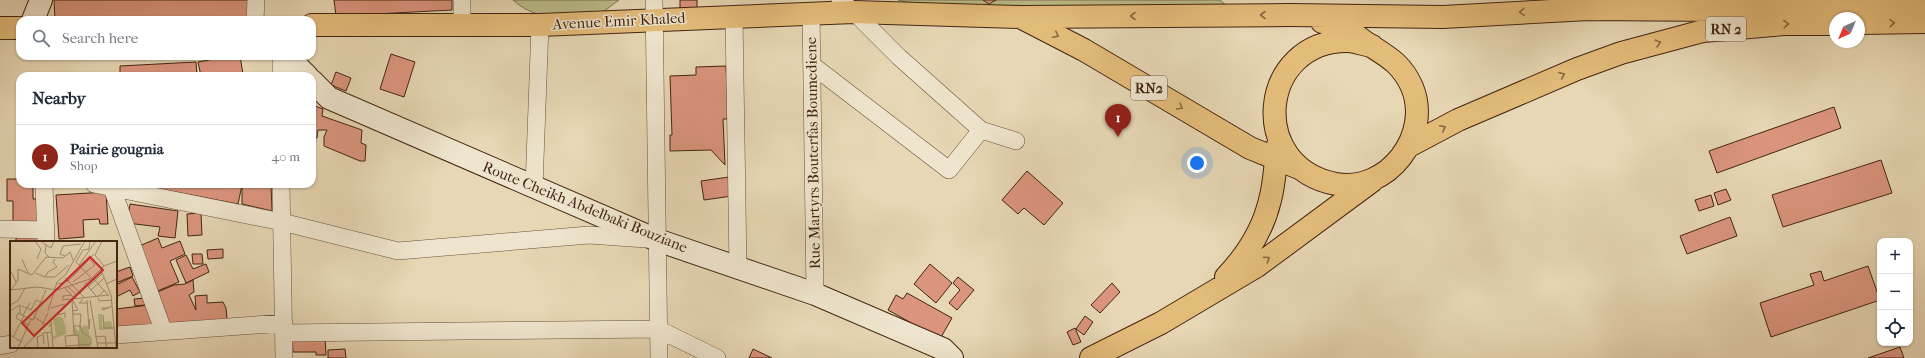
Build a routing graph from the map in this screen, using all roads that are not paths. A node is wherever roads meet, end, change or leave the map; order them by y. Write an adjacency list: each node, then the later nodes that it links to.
1 (41, 0): 9 (street)
2 (256, 0): 10 (street)
3 (462, 0): 16 (street)
4 (1925, 5): 13 (main road, RN 2, one-way to 13)
5 (847, 6): 7 (main road, Avenue Emir Khaled / RN2); 12 (main road, Avenue Emir Khaled / RN2); 31 (street)
6 (654, 10): 11 (main road, Avenue Emir Khaled / RN2); 19 (main road, Avenue Emir Khaled / RN2); 45 (street)
7 (811, 12): 11 (main road, Avenue Emir Khaled / RN2); 27 (street, Rue Martyrs Bouterfas Boumediene)
8 (1290, 15): 12 (main road, RN2, one-way to 12); 13 (main road, RN2); 20 (main road, RN2)
9 (35, 16)
10 (255, 16)
11 (734, 16): 46 (street)
12 (1021, 17): 34 (main road, RN2, one-way to 34)
13 (1386, 17): 20 (main road, RN2)
14 (1925, 22): 15 (main road, one-way to 14)
15 (1865, 23)
16 (462, 24): 18 (main road, Avenue Emir Khaled / RN2); 19 (main road, Avenue Emir Khaled / RN2)
17 (1829, 24): 33 (main road, RN 2, one-way to 17)
18 (316, 25)
19 (540, 25): 37 (street)
20 (1343, 27): 23 (main road, RN2); 24 (main road, RN2)
21 (0, 28): 22 (main road)
22 (16, 28)
23 (1372, 46): 24 (main road); 33 (main road)
24 (1304, 54): 35 (main road)
25 (281, 60): 28 (street)
26 (292, 60): 29 (street)
27 (812, 65): 31 (street); 47 (street, Rue Martyrs Bouterfas Boumediene)
28 (281, 72)
29 (303, 72)
30 (316, 85): 37 (street, Route Cheikh Abdelbaki Bouziane)
31 (980, 130): 32 (street)
32 (1016, 141)
33 (1409, 146): 36 (main road)
34 (1250, 148): 35 (main road, RN2); 41 (main road)
35 (1277, 149): 36 (main road); 41 (main road)
36 (1378, 177): 48 (main road, one-way to 36)
37 (534, 187): 45 (street, Route Cheikh Abdelbaki Bouziane)
38 (44, 188): 44 (street)
39 (112, 188): 42 (street); 51 (street)
40 (281, 188): 42 (street)
41 (1271, 199): 48 (main road)
42 (282, 222): 45 (street); 49 (street)
43 (0, 229): 44 (street)
44 (46, 236)
45 (657, 240): 46 (street, Route Cheikh Abdelbaki Bouziane); 50 (street)
46 (738, 267): 47 (street, Route Cheikh Abdelbaki Bouziane)
47 (815, 294): 58 (street, Route Cheikh Abdelbaki Bouziane)
48 (1211, 294): 59 (main road)
49 (284, 328): 50 (street); 51 (street); 55 (street)
50 (658, 329): 56 (street); 57 (street)
51 (163, 330): 52 (street)
52 (117, 335)
53 (10, 344): 54 (street)
54 (0, 346)
55 (284, 358)
56 (659, 358)
57 (717, 358)
58 (952, 358)
59 (1091, 358)

